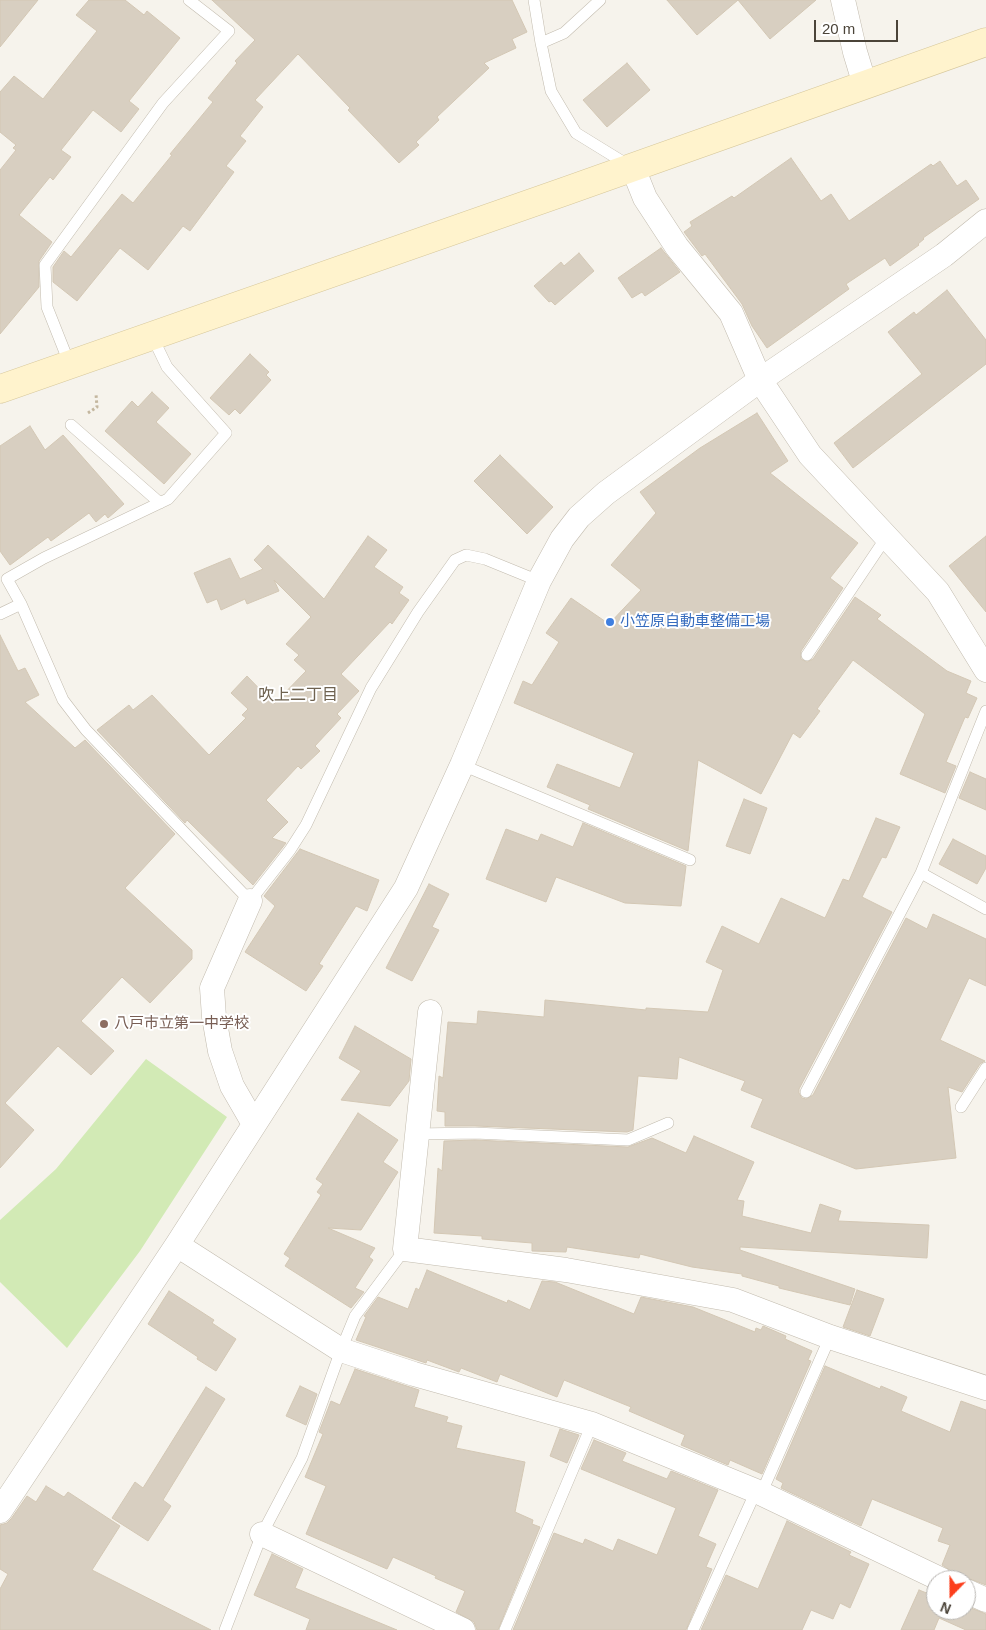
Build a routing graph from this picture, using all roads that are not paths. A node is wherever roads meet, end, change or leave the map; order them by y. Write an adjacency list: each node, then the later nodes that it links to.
1 (189, 0): 11 (lane)
2 (534, 0): 6 (lane)
3 (600, 0): 6 (lane)
4 (844, 0): 7 (street)
5 (986, 42): 7 (street)
6 (541, 43): 8 (lane)
7 (865, 85): 8 (street)
8 (632, 168): 10 (street); 12 (street)
9 (986, 221): 12 (street)
10 (152, 336): 11 (street); 15 (lane)
11 (70, 365): 13 (street)
12 (760, 380): 16 (street); 17 (street)
13 (0, 389)
14 (71, 426): 15 (lane)
15 (160, 503): 18 (lane)
16 (887, 536): 20 (lane); 21 (street)
17 (540, 581): 23 (street); 26 (lane)
18 (20, 604): 19 (lane); 26 (lane)
19 (0, 614)
20 (807, 655)
21 (986, 670)
22 (986, 711): 25 (lane)
23 (462, 765): 24 (lane); 33 (street)
24 (690, 860)
25 (921, 873): 27 (lane); 30 (lane)
26 (250, 901): 33 (street)
27 (986, 909)
28 (430, 1012): 34 (street)
29 (986, 1068): 31 (lane)
30 (806, 1092)
31 (961, 1107)
32 (668, 1123): 34 (lane)
33 (254, 1124): 35 (street)
34 (417, 1134): 36 (street)
35 (176, 1245): 38 (street); 42 (street)
36 (405, 1249): 37 (street); 38 (lane)
37 (830, 1337): 39 (street); 41 (lane)
38 (340, 1350): 40 (street); 43 (lane)
39 (986, 1388)
40 (592, 1424): 41 (street); 47 (lane)
41 (758, 1493): 44 (street); 48 (lane)
42 (0, 1511)
43 (262, 1534): 45 (lane); 46 (street)
44 (926, 1572)
45 (225, 1630)
46 (463, 1630)
47 (505, 1630)
48 (693, 1630)

